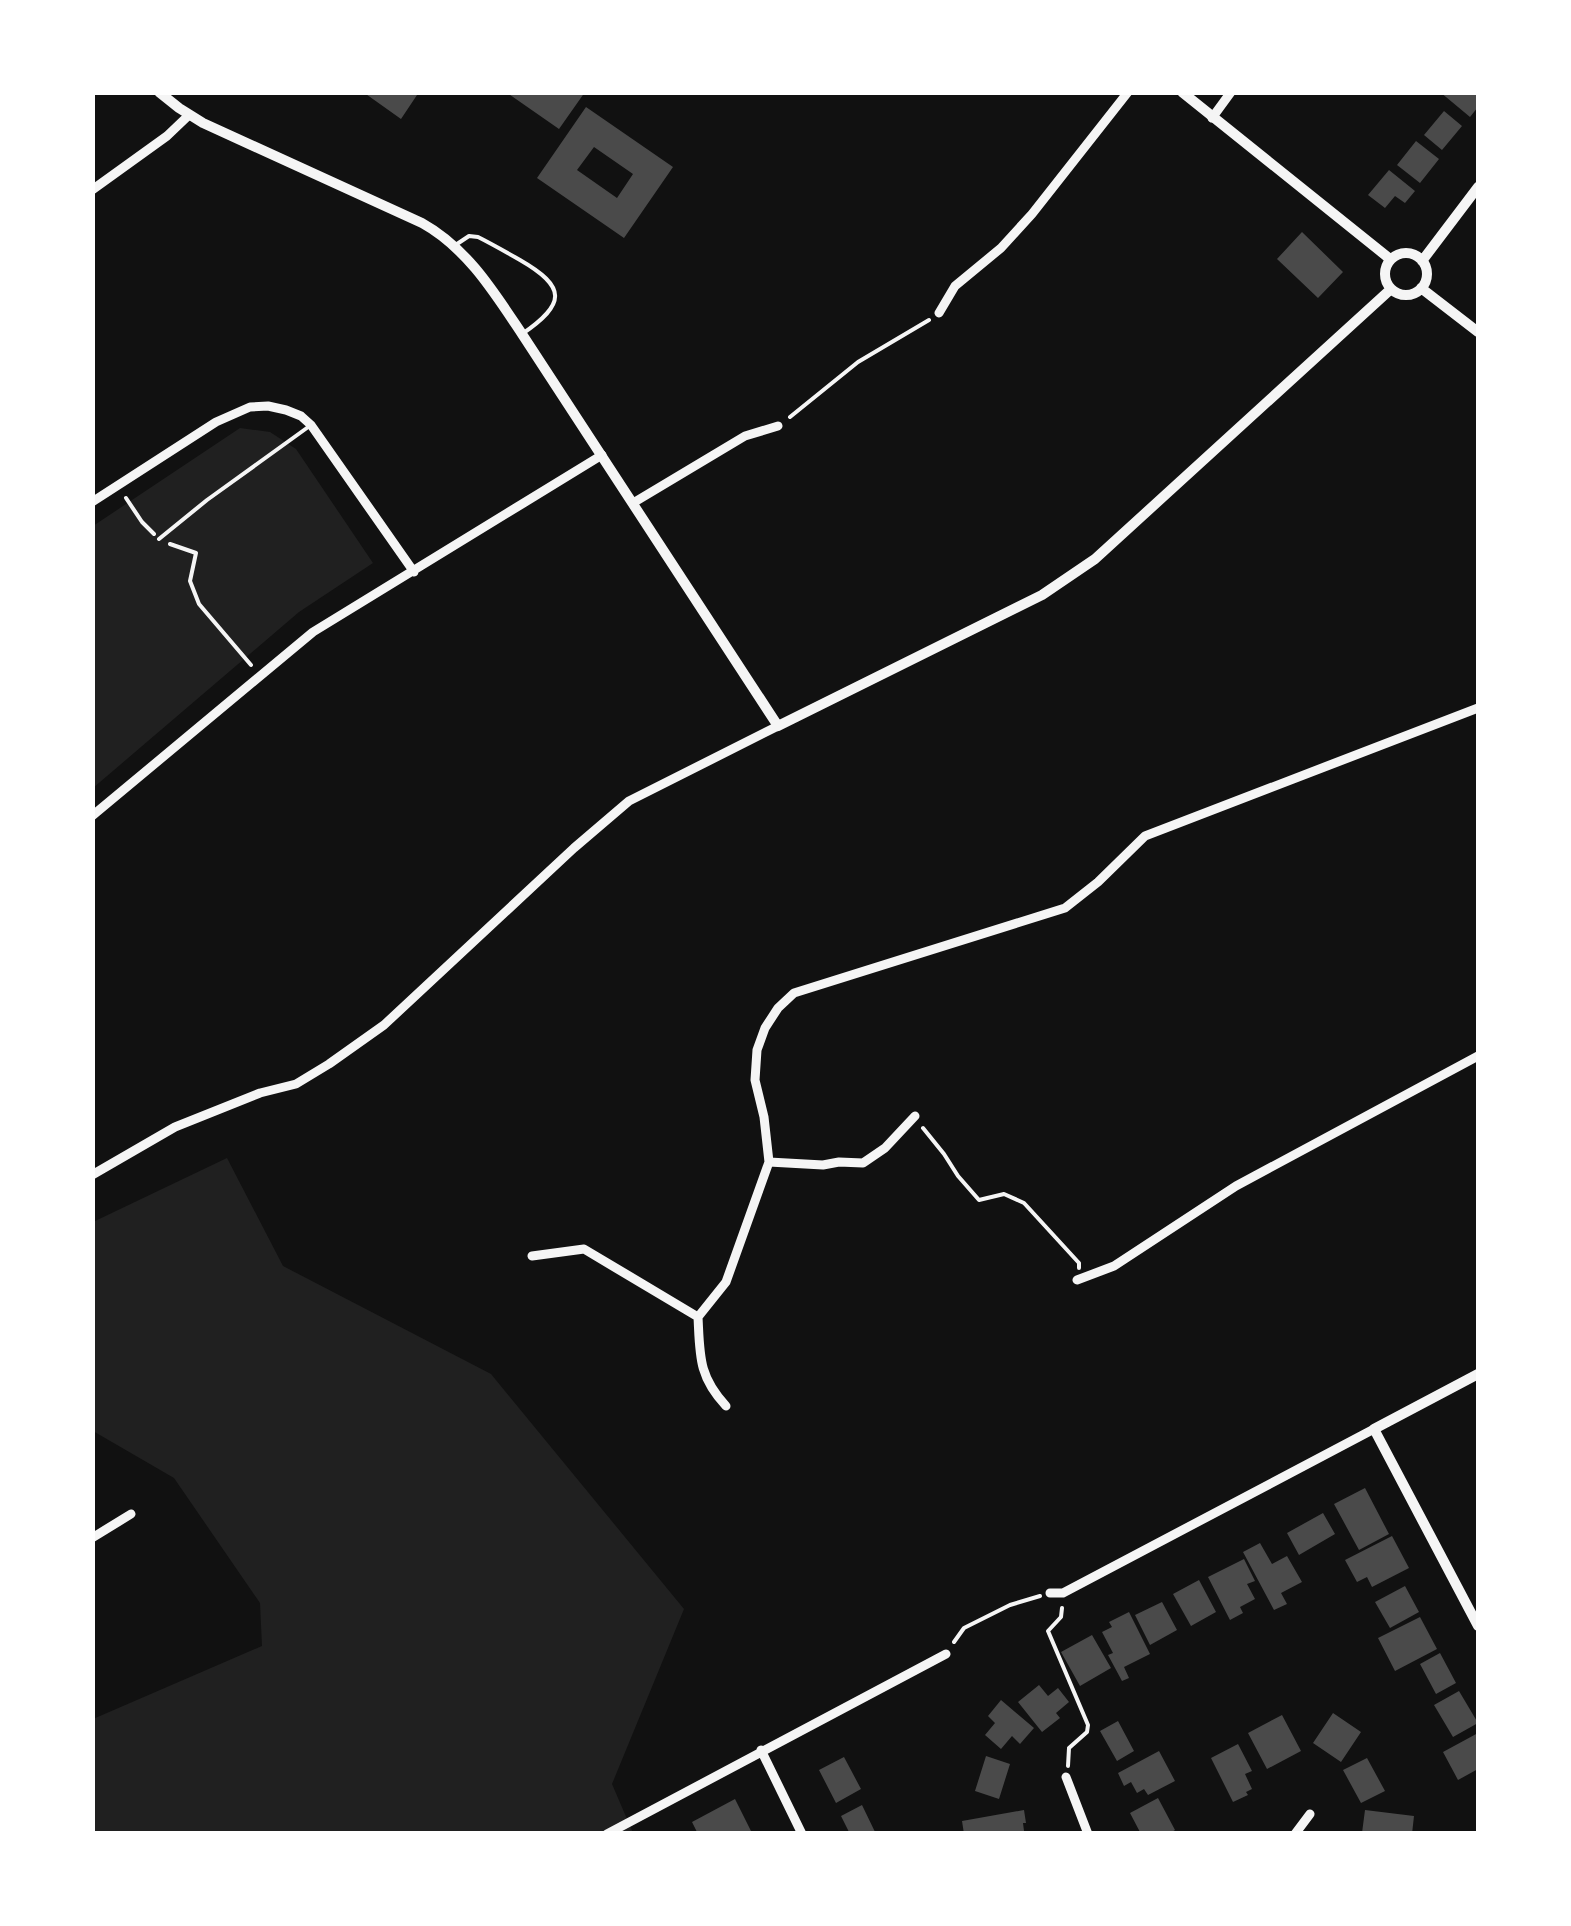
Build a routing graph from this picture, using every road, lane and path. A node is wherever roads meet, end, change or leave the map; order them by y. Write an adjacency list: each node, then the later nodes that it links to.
1 (159, 92): 5 (street)
2 (1128, 92): 14 (street)
3 (1182, 92): 6 (street)
4 (1231, 92): 6 (street)
5 (189, 115): 8 (street); 9 (street)
6 (1212, 118): 10 (street)
7 (1478, 188): 11 (street)
8 (92, 190)
9 (454, 246): 16 (street); 16 (lane)
10 (1390, 259): 11 (street); 12 (street)
11 (1422, 261): 13 (street)
12 (1391, 288): 13 (street); 27 (street)
13 (1421, 288): 15 (street)
14 (939, 314): 18 (path)
15 (1478, 332)
16 (522, 334): 19 (street)
17 (312, 425): 20 (street); 23 (lane); 24 (street)
18 (778, 426): 22 (street)
19 (602, 455): 22 (street); 24 (street)
20 (118, 486): 21 (street); 23 (path)
21 (92, 502)
22 (633, 502): 27 (street)
23 (159, 539): 25 (path)
24 (414, 572): 25 (street)
25 (260, 676): 28 (street)
26 (1478, 708): 31 (street)
27 (778, 726): 32 (street)
28 (92, 816)
29 (1478, 1056): 34 (street)
30 (915, 1116): 31 (street); 34 (path)
31 (769, 1162): 35 (street)
32 (92, 1175)
33 (532, 1256): 35 (street)
34 (1076, 1280)
35 (698, 1316): 37 (street)
36 (1478, 1374): 38 (street)
37 (726, 1406)
38 (1374, 1429): 41 (street); 43 (street)
39 (131, 1514): 40 (street)
40 (92, 1538)
41 (1064, 1593): 42 (street); 46 (path)
42 (1050, 1594): 44 (path)
43 (1478, 1626)
44 (946, 1654): 45 (street)
45 (761, 1750): 48 (street); 49 (street)
46 (1068, 1781): 50 (street)
47 (1310, 1814): 51 (street)
48 (608, 1834)
49 (802, 1834)
50 (1088, 1834)
51 (1295, 1834)

